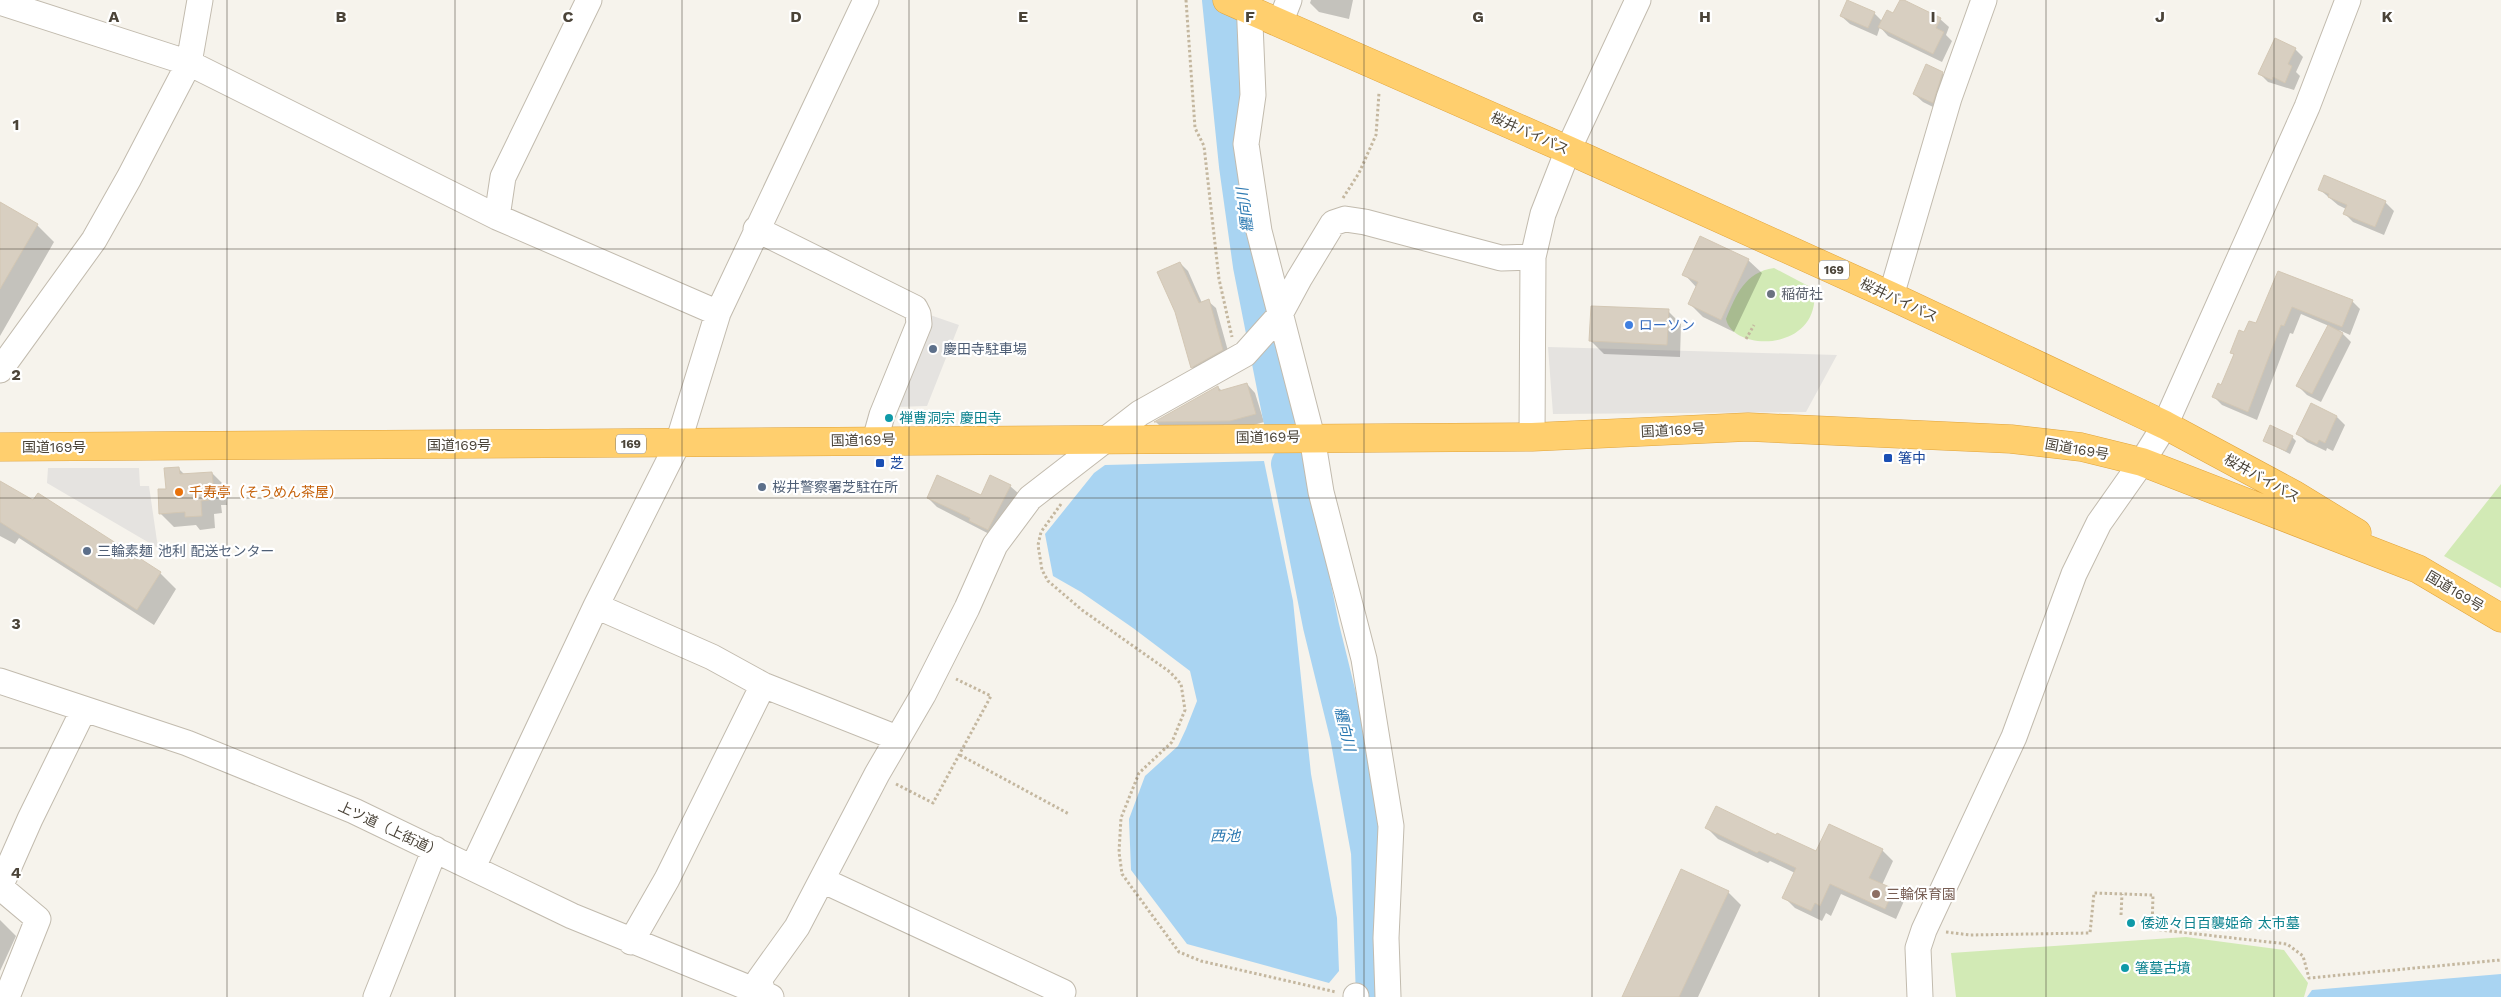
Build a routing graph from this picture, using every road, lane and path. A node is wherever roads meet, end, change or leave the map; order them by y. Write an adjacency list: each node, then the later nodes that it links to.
1 (200, 0): 11 (street)
2 (589, 0): 14 (street)
3 (866, 0): 16 (street)
4 (1186, 0): 23 (path)
5 (1638, 0): 13 (street)
6 (1984, 0): 18 (street)
7 (2348, 0): 25 (street)
8 (0, 2): 11 (street)
9 (1240, 3): 10 (highway, 桜井バイパス / 169); 20 (street)
10 (1285, 12): 12 (highway, 桜井バイパス / 169)
11 (189, 63): 14 (street); 24 (street)
12 (1380, 67): 13 (highway, 桜井バイパス / 169); 15 (path)
13 (1568, 150): 17 (street); 18 (highway, 桜井バイパス / 169)
14 (498, 217): 19 (street)
15 (1333, 222): 17 (street); 20 (street)
16 (756, 229): 19 (street); 29 (street)
17 (1533, 257): 27 (street)
18 (1891, 296): 25 (highway, 桜井バイパス / 169)
19 (718, 312): 30 (street)
20 (1277, 318): 23 (street); 26 (street)
21 (1754, 324): 22 (path)
22 (1746, 339)
23 (1241, 356): 28 (street)
24 (0, 370)
25 (2165, 425): 32 (street); 34 (highway, 桜井バイパス / 169)
26 (1312, 437): 27 (highway, 国道169号 / 169); 28 (highway, 国道169号 / 169); 58 (street)
27 (1532, 437): 32 (highway, 国道169号 / 169)
28 (1106, 438): 29 (highway, 国道169号 / 169); 37 (street)
29 (875, 440): 30 (highway, 国道169号 / 169)
30 (678, 444): 31 (highway, 国道169号 / 169); 35 (street)
31 (0, 447)
32 (2142, 462): 34 (highway, 国道169号 / 169); 50 (street)
33 (1063, 501): 57 (path)
34 (2418, 569): 36 (highway, 国道169号 / 169)
35 (596, 606): 39 (street); 46 (street)
36 (2501, 618)
37 (935, 668): 41 (street); 42 (path)
38 (0, 681): 40 (street, 上ツ道（上街道）)
39 (763, 685): 41 (street); 51 (street)
40 (84, 709): 45 (street, 上ツ道（上街道）); 54 (street)
41 (897, 738): 43 (street)
42 (960, 755): 43 (path); 44 (path)
43 (877, 774): 47 (street)
44 (1069, 814)
45 (435, 849): 46 (street, 上ツ道（上街道）); 55 (street)
46 (472, 867): 51 (street, 上ツ道（上街道）)
47 (822, 880): 53 (street); 56 (street)
48 (2122, 894): 49 (path); 50 (path); 52 (path)
49 (2121, 915)
50 (1924, 930): 59 (street)
51 (631, 942): 53 (street, 上ツ道（上街道）)
52 (2501, 960)
53 (765, 995)
54 (7, 997)
55 (376, 997)
56 (1060, 997)
57 (1356, 997)
58 (1388, 997)
59 (1920, 997)

